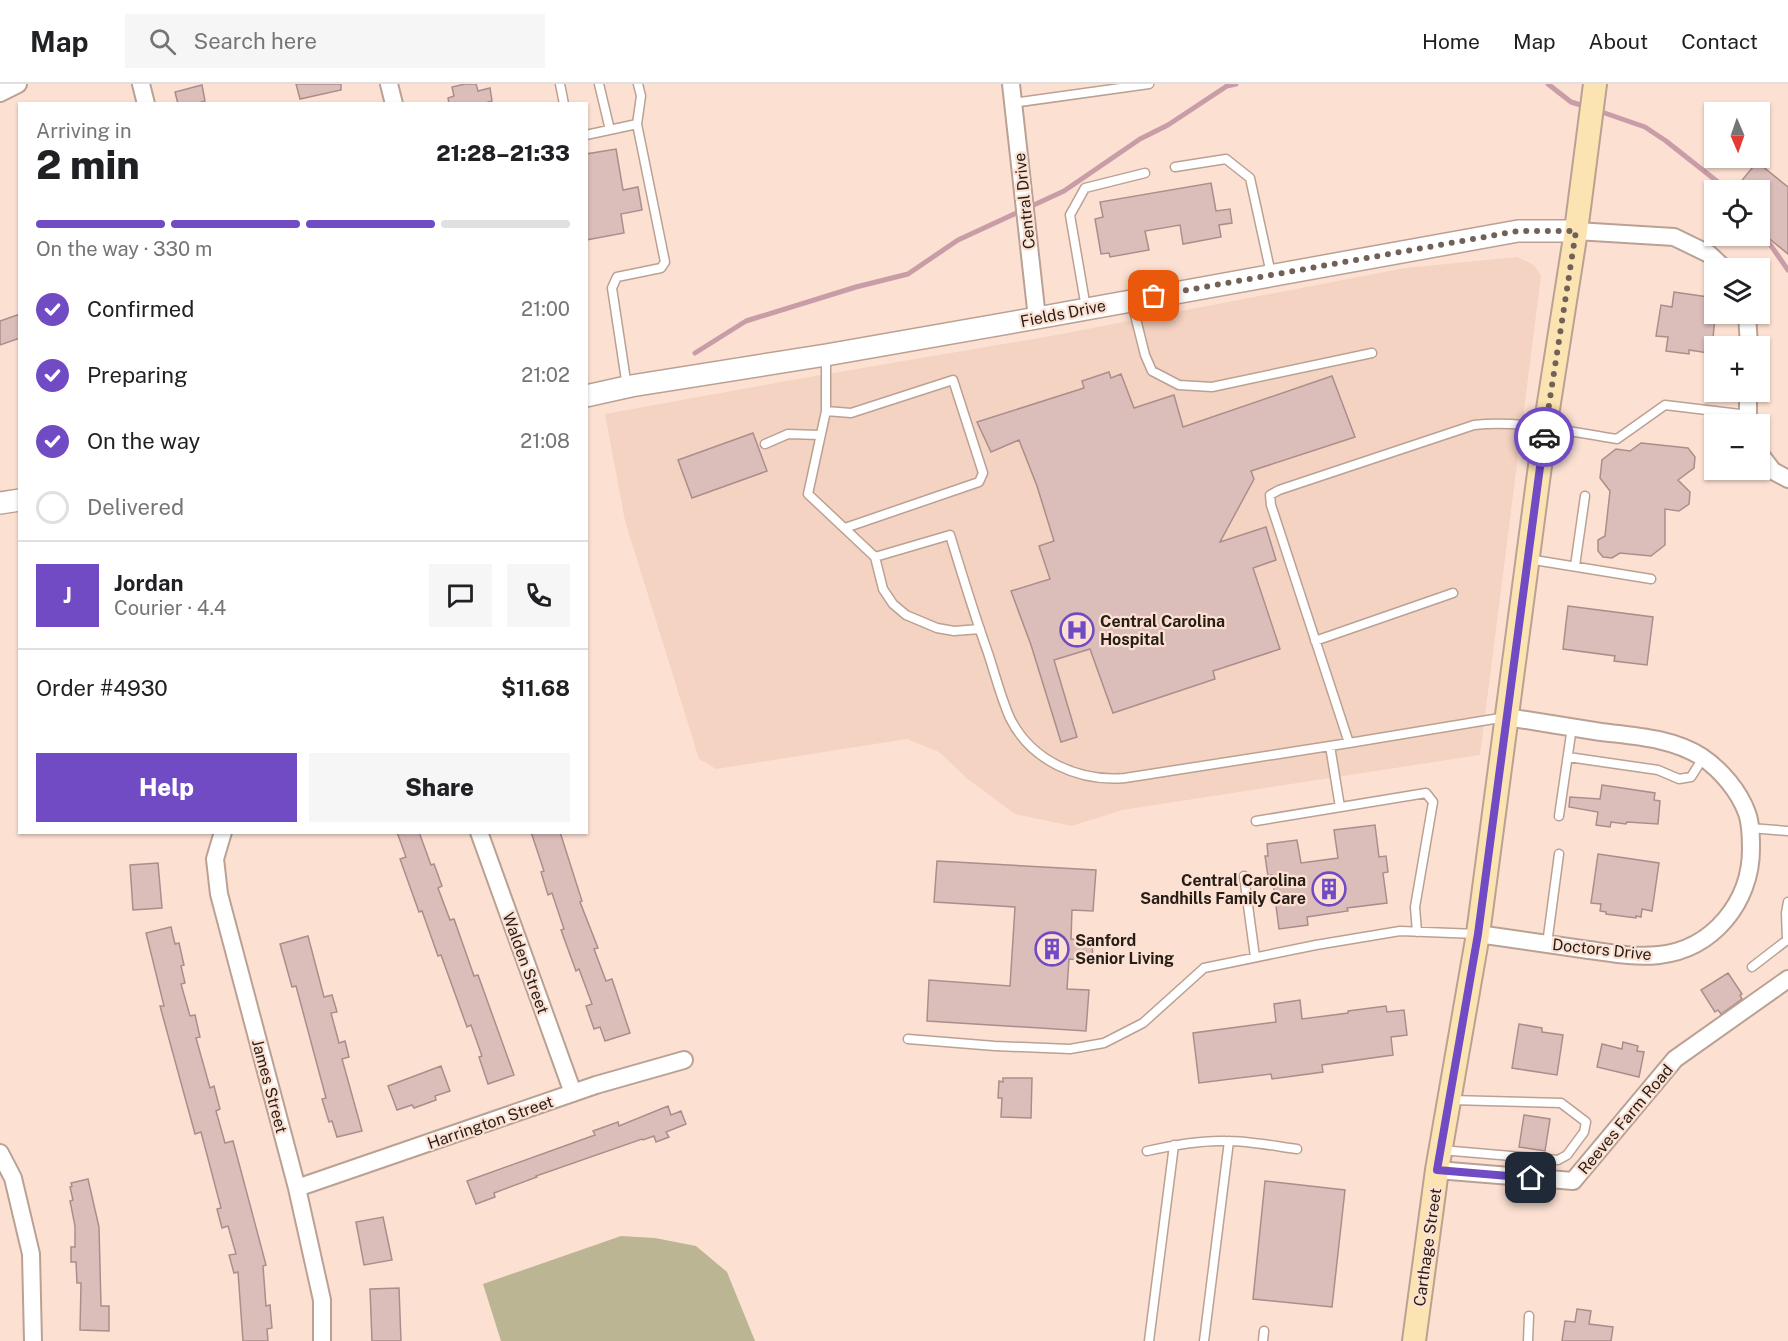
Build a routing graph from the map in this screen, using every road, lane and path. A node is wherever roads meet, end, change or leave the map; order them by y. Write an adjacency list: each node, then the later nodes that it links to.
1 (18, 84): 10 (street)
2 (141, 84): 11 (street)
3 (389, 84): 12 (street)
4 (560, 84): 13 (lane)
5 (599, 84): 16 (lane)
6 (638, 84): 15 (lane)
7 (1011, 84): 14 (street, Central Drive)
8 (1149, 84): 14 (lane)
9 (1595, 84): 20 (main road, Carthage Street)
10 (0, 93)
11 (146, 102)
12 (394, 102)
13 (564, 102)
14 (1013, 103): 25 (street, Central Drive)
15 (637, 124): 16 (lane); 28 (lane)
16 (610, 130): 17 (lane)
17 (588, 135)
18 (1175, 167): 22 (lane)
19 (1145, 174): 24 (lane)
20 (1576, 231): 21 (street); 22 (street, Fields Drive); 32 (main road, Carthage Street)
21 (1713, 258)
22 (1271, 274): 23 (street, Fields Drive)
23 (1131, 300): 24 (street, Fields Drive); 26 (lane)
24 (1086, 308): 25 (street, Fields Drive)
25 (1037, 318): 27 (street, Fields Drive)
26 (1372, 352)
27 (826, 355): 28 (street, Fields Drive); 30 (lane)
28 (627, 387): 29 (street, Fields Drive)
29 (588, 396)
30 (826, 411): 33 (lane); 40 (lane)
31 (1715, 414): 32 (lane)
32 (1545, 428): 42 (main road, Carthage Street); 47 (lane)
33 (820, 435): 34 (lane); 40 (lane)
34 (765, 444)
35 (1770, 467): 36 (street)
36 (1788, 479)
37 (1586, 496): 43 (lane)
38 (18, 500): 39 (street)
39 (0, 503)
40 (845, 528): 41 (lane)
41 (875, 557): 46 (lane); 46 (lane)
42 (1528, 559): 43 (lane); 48 (main road, Carthage Street)
43 (1575, 566): 44 (lane)
44 (1651, 579)
45 (1453, 593): 47 (lane)
46 (980, 629): 51 (lane)
47 (1315, 641): 50 (lane)
48 (1507, 717): 49 (street, Doctors Drive); 50 (lane); 65 (main road, Carthage Street)
49 (1572, 727): 52 (lane); 53 (street, Doctors Drive)
50 (1349, 743): 51 (lane)
51 (1330, 746): 54 (lane)
52 (1568, 757): 53 (lane); 55 (lane)
53 (1702, 758): 57 (street, Doctors Drive)
54 (1340, 807): 56 (lane); 64 (lane)
55 (1559, 816)
56 (1256, 821)
57 (1750, 828): 58 (lane); 66 (street, Doctors Drive)
58 (1788, 831)
59 (222, 834): 80 (street, James Street)
60 (480, 834): 72 (street, Walden Street)
61 (1558, 854): 66 (lane)
62 (1244, 876): 67 (lane)
63 (1788, 902): 68 (lane)
64 (1417, 932): 65 (lane); 67 (lane)
65 (1478, 934): 66 (street, Doctors Drive); 73 (main road, Carthage Street)
66 (1547, 944)
67 (1255, 957): 70 (lane)
68 (1752, 967)
69 (1788, 980): 79 (street, Reeves Farm Road)
70 (908, 1039)
71 (684, 1060): 72 (street, Harrington Street)
72 (573, 1093): 80 (street, Harrington Street)
73 (1449, 1100): 79 (main road, Carthage Street); 79 (lane)
74 (1229, 1141): 75 (lane); 76 (lane); 86 (lane)
75 (1174, 1145): 77 (lane); 85 (lane)
76 (1297, 1149)
77 (1147, 1151)
78 (0, 1153): 83 (street)
79 (1439, 1160): 88 (main road, Carthage Street)
80 (297, 1188): 84 (street, James Street)
81 (1529, 1316): 89 (lane)
82 (1264, 1331): 87 (lane)
83 (33, 1341)
84 (322, 1341)
85 (1149, 1341)
86 (1204, 1341)
87 (1263, 1341)
88 (1414, 1341)
89 (1528, 1341)

